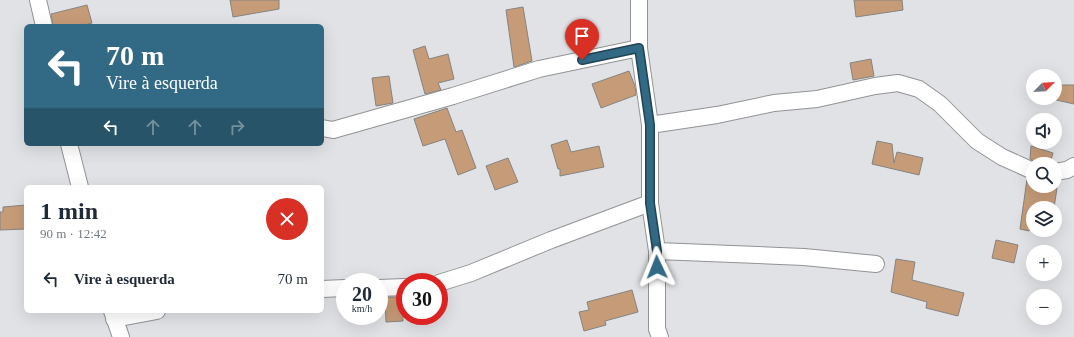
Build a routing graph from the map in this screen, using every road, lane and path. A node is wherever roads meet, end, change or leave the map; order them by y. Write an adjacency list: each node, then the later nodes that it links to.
1 (38, 0): 3 (street)
2 (639, 0): 4 (street)
3 (44, 24)
4 (639, 48): 5 (street); 6 (street)
5 (650, 125): 9 (street); 12 (street)
6 (324, 128)
7 (70, 146): 11 (street)
8 (1074, 166): 10 (street)
9 (1026, 168)
10 (1062, 171)
11 (79, 185)
12 (650, 203): 13 (street); 15 (street)
13 (657, 251): 14 (street); 21 (street)
14 (876, 264)
15 (448, 280)
16 (336, 288): 17 (street)
17 (324, 289)
18 (135, 313): 19 (street)
19 (113, 315): 20 (street)
20 (121, 337)
21 (660, 337)

